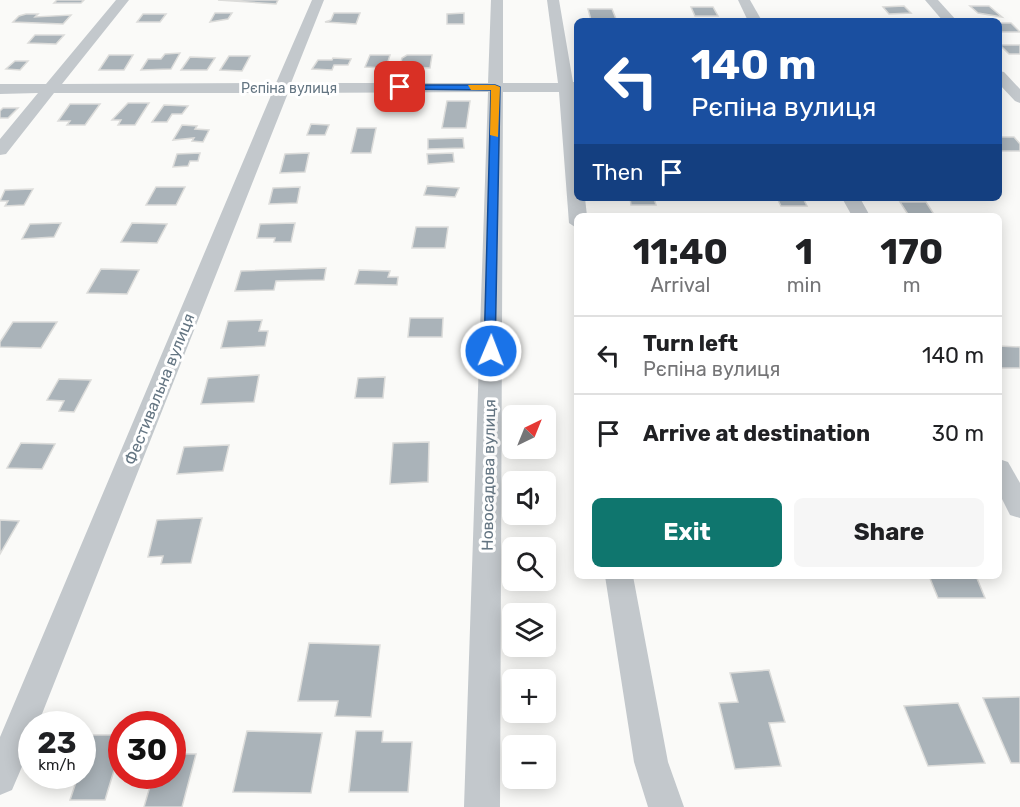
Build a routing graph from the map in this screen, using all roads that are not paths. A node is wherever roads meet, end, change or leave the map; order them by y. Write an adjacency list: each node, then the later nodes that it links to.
1 (123, 0): 12 (street)
2 (318, 0): 13 (street, Фестивальна вулиця)
3 (497, 0): 10 (street, Новосадова вулиця)
4 (553, 0): 11 (street)
5 (744, 0): 7 (street)
6 (931, 0): 8 (street)
7 (753, 18)
8 (947, 18)
9 (1007, 83): 15 (street)
10 (495, 87): 11 (street, Рєпіна вулиця); 13 (street, Рєпіна вулиця); 22 (street, Новосадова вулиця)
11 (572, 87): 16 (street)
12 (50, 88): 13 (street, Рєпіна вулиця); 14 (street, Рєпіна вулиця); 17 (street)
13 (282, 88): 21 (street, Фестивальна вулиця)
14 (0, 89)
15 (1020, 98)
16 (574, 132)
17 (0, 150)
18 (1002, 474): 19 (street)
19 (1020, 507)
20 (620, 579): 23 (street)
21 (0, 778)
22 (482, 807)
23 (666, 807)

